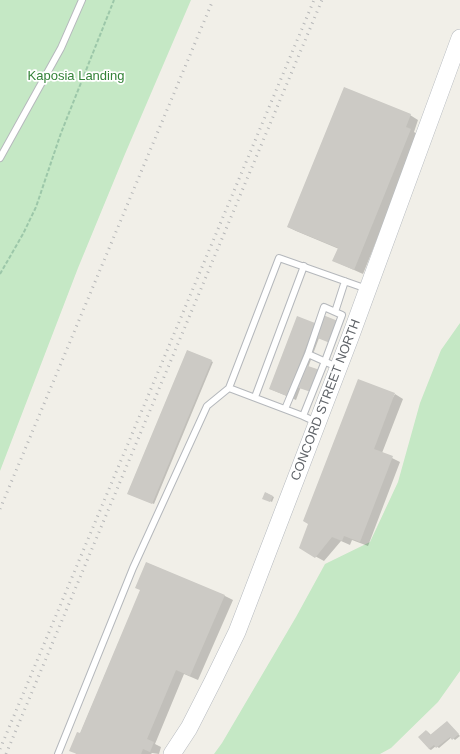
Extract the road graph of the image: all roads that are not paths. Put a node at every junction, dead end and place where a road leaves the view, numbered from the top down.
1 (82, 0) edge
2 (460, 38) edge
3 (0, 158) edge
4 (304, 266) junction
5 (345, 281) junction
6 (368, 289) junction
7 (334, 312) junction
8 (308, 354) junction
9 (332, 364) junction
10 (229, 388) junction
11 (255, 397) junction
12 (285, 409) junction
13 (310, 419) junction
14 (58, 754) edge
15 (172, 754) edge

1 - 3 lane
2 - 6 main road, CONCORD STREET NORTH
4 - 5 lane
4 - 10 lane
4 - 11 lane
5 - 6 lane
5 - 7 lane
6 - 9 main road, CONCORD STREET NORTH
7 - 8 lane
7 - 9 lane
8 - 9 lane
8 - 12 lane
9 - 13 main road, CONCORD STREET NORTH
10 - 11 lane
10 - 14 lane
11 - 12 lane
12 - 13 lane
13 - 15 main road, CONCORD STREET NORTH

